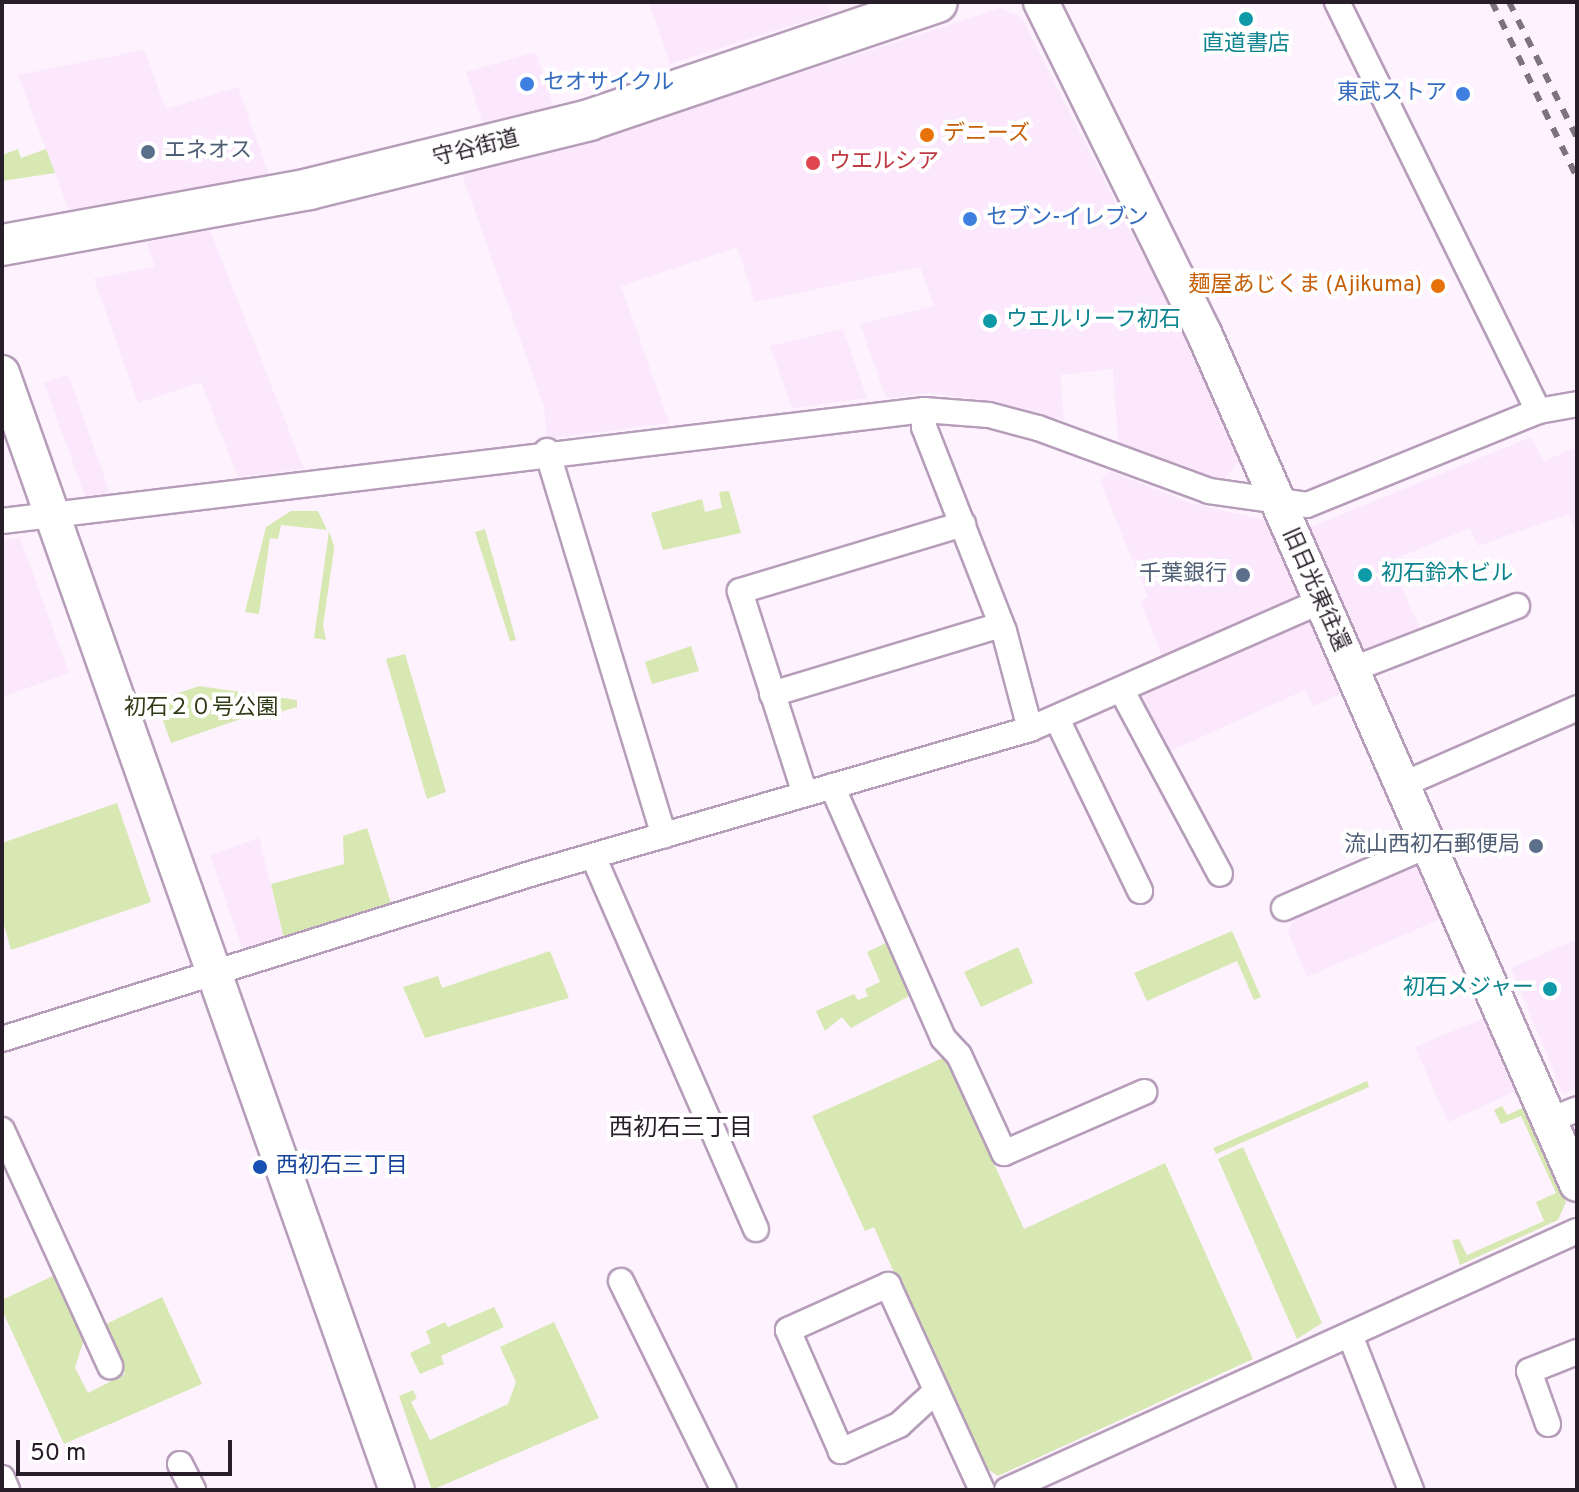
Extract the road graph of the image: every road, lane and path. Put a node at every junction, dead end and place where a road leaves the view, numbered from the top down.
1 (937, 2) edge
2 (1041, 2) edge
3 (1337, 2) edge
4 (2, 245) edge
5 (2, 373) edge
6 (1577, 404) edge
7 (924, 410) junction
8 (1538, 411) junction
9 (547, 451) junction
10 (1276, 502) junction
11 (52, 516) junction
12 (2, 521) edge
13 (963, 524) junction
14 (1321, 601) junction
15 (1517, 606) dead end
16 (1001, 625) junction
17 (1351, 670) junction
18 (1123, 693) junction
19 (772, 694) junction
20 (1577, 708) edge
21 (1057, 719) junction
22 (1030, 729) junction
23 (1402, 785) junction
24 (832, 786) junction
25 (805, 794) junction
26 (664, 836) junction
27 (1429, 845) junction
28 (593, 856) junction
29 (1220, 874) dead end
30 (1140, 891) dead end
31 (1284, 908) dead end
32 (214, 975) junction
33 (2, 1039) edge
34 (1144, 1092) dead end
35 (1563, 1115) edge
36 (2, 1130) edge
37 (1577, 1184) edge
38 (756, 1229) dead end
39 (1577, 1231) edge
40 (621, 1281) dead end
41 (1350, 1335) junction
42 (1577, 1352) edge
43 (110, 1366) dead end
44 (935, 1392) junction
45 (1548, 1424) dead end
46 (180, 1464) dead end
47 (2, 1478) edge
48 (7, 1490) edge
49 (193, 1490) edge
50 (397, 1490) edge
51 (724, 1490) edge
52 (982, 1490) edge
53 (1007, 1490) edge
54 (1411, 1490) edge

1 - 4 main road, 守谷街道
2 - 10 street, 旧日光東往還
3 - 8 street
5 - 11 street
6 - 8 street
7 - 9 street
7 - 10 street
7 - 13 street
8 - 10 street
9 - 11 street
9 - 26 street
10 - 14 street, 旧日光東往還
11 - 12 street
11 - 32 street
13 - 16 street
13 - 19 street
14 - 17 street, 旧日光東往還
14 - 18 street
15 - 17 street
16 - 19 street
16 - 22 street
17 - 23 street, 旧日光東往還
18 - 21 street
18 - 29 street
19 - 25 street
20 - 23 street
21 - 22 street
21 - 30 street
22 - 24 street
23 - 27 street, 旧日光東往還
24 - 25 street
24 - 34 street
25 - 26 street
26 - 28 street
27 - 31 street
27 - 35 street, 旧日光東往還
28 - 32 street
28 - 38 street
32 - 33 street
32 - 50 street
35 - 37 street, 旧日光東往還
36 - 43 street
39 - 41 street
40 - 51 street
41 - 53 street
41 - 54 street
42 - 45 street
44 - 44 street
44 - 52 street
46 - 49 street
47 - 48 street

